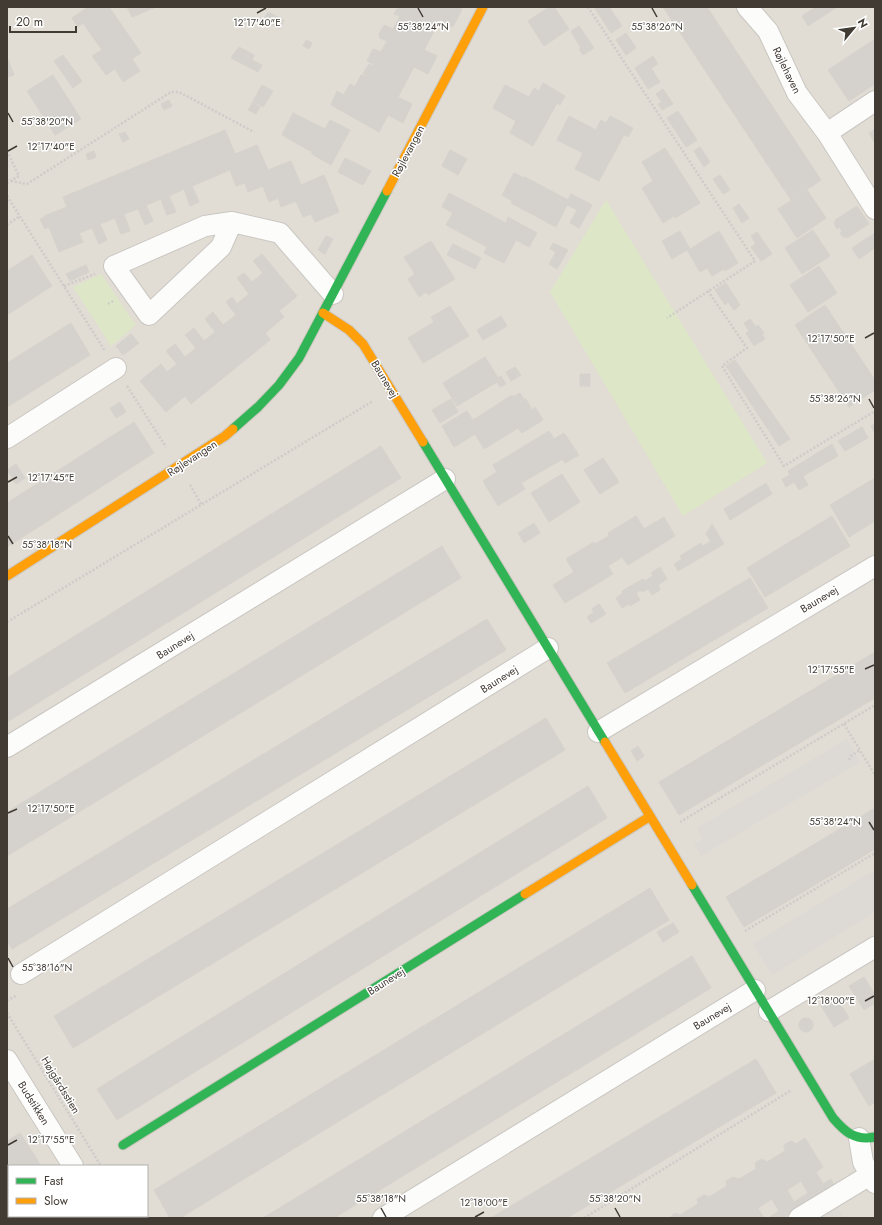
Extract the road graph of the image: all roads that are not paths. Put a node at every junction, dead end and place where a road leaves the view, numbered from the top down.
1 (483, 7) edge
2 (747, 7) edge
3 (875, 101) edge
4 (827, 133) junction
5 (875, 209) edge
6 (232, 222) junction
7 (333, 294) junction
8 (323, 313) junction
9 (116, 368) dead end
10 (7, 438) edge
11 (445, 479) junction
12 (875, 566) edge
13 (7, 576) edge
14 (548, 648) junction
15 (598, 732) junction
16 (7, 747) edge
17 (649, 817) junction
18 (875, 946) edge
19 (21, 974) dead end
20 (755, 990) junction
21 (769, 1011) junction
22 (7, 1060) edge
23 (867, 1137) edge
24 (123, 1145) dead end
25 (72, 1165) edge
26 (872, 1179) edge
27 (383, 1218) edge
28 (799, 1218) edge

1 - 7 street, Røjlevangen
2 - 4 street, Røjlehaven
3 - 4 street
4 - 5 street, Røjlehaven
6 - 6 street
6 - 7 street
7 - 8 street, Røjlevangen
8 - 11 street, Baunevej
8 - 13 street, Røjlevangen
9 - 10 street
11 - 14 street, Baunevej
11 - 16 street, Baunevej
12 - 15 street, Baunevej
14 - 15 street, Baunevej
14 - 19 street, Baunevej
15 - 17 street, Baunevej
17 - 20 street, Baunevej
17 - 24 street, Baunevej
18 - 21 street
20 - 21 street, Baunevej
20 - 27 street, Baunevej
21 - 23 street, Baunevej
22 - 25 street, Budstikken
23 - 26 street, Baunevej
26 - 28 street, Baunevej

